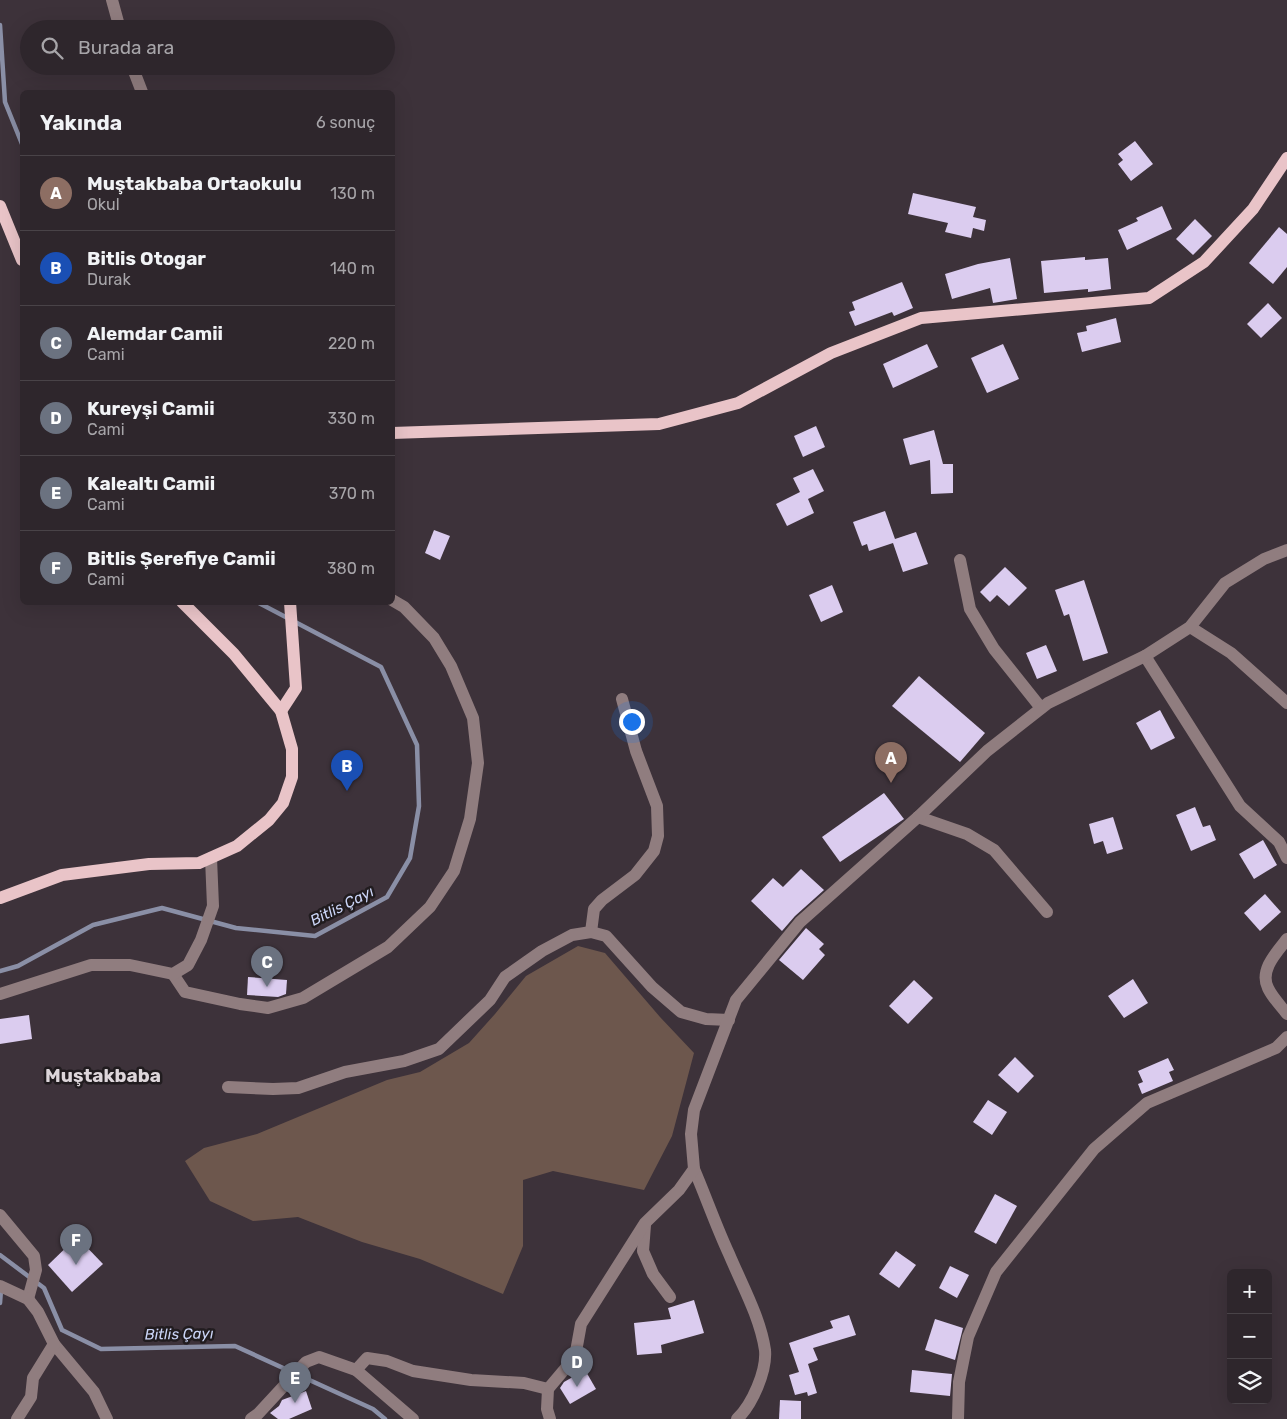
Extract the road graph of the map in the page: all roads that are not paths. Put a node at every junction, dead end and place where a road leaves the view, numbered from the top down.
1 (112, 0) edge
2 (118, 20) edge
3 (135, 75) edge
4 (141, 90) edge
5 (1287, 158) edge
6 (0, 206) edge
7 (20, 255) edge
8 (395, 433) edge
9 (1287, 550) edge
10 (960, 560) dead end
11 (395, 602) edge
12 (185, 605) edge
13 (290, 605) edge
14 (1190, 627) junction
15 (1145, 656) junction
16 (622, 698) dead end
17 (1287, 703) edge
18 (1042, 708) junction
19 (281, 711) junction
20 (918, 817) junction
21 (211, 858) junction
22 (1287, 858) edge
23 (0, 898) edge
24 (1047, 912) dead end
25 (591, 932) junction
26 (1287, 939) edge
27 (173, 974) junction
28 (0, 994) edge
29 (1287, 1014) edge
30 (729, 1020) junction
31 (1287, 1036) edge
32 (228, 1087) dead end
33 (694, 1169) junction
34 (0, 1214) edge
35 (645, 1223) junction
36 (5, 1289) edge
37 (28, 1295) junction
38 (670, 1297) dead end
39 (54, 1344) junction
40 (356, 1370) junction
41 (548, 1389) junction
42 (17, 1419) edge
43 (107, 1419) edge
44 (251, 1419) edge
45 (413, 1419) edge
46 (550, 1419) edge
47 (737, 1419) edge
48 (958, 1419) edge

1 - 2 street
3 - 4 street
5 - 8 main road
6 - 7 main road
9 - 14 street
10 - 18 street
11 - 27 street
12 - 19 main road
13 - 19 main road
14 - 15 street
14 - 17 street
15 - 18 street
15 - 22 street
16 - 25 street
18 - 20 street
19 - 21 main road
20 - 24 street
20 - 30 street
21 - 23 main road
21 - 27 street
25 - 30 street
25 - 32 street
26 - 29 street
27 - 28 street
30 - 33 street
31 - 48 street
33 - 35 street
33 - 47 street
34 - 37 street
35 - 38 street
35 - 41 street
36 - 37 street
37 - 39 street
39 - 42 street
39 - 43 street
40 - 41 street
40 - 44 street
40 - 45 street
41 - 46 street

